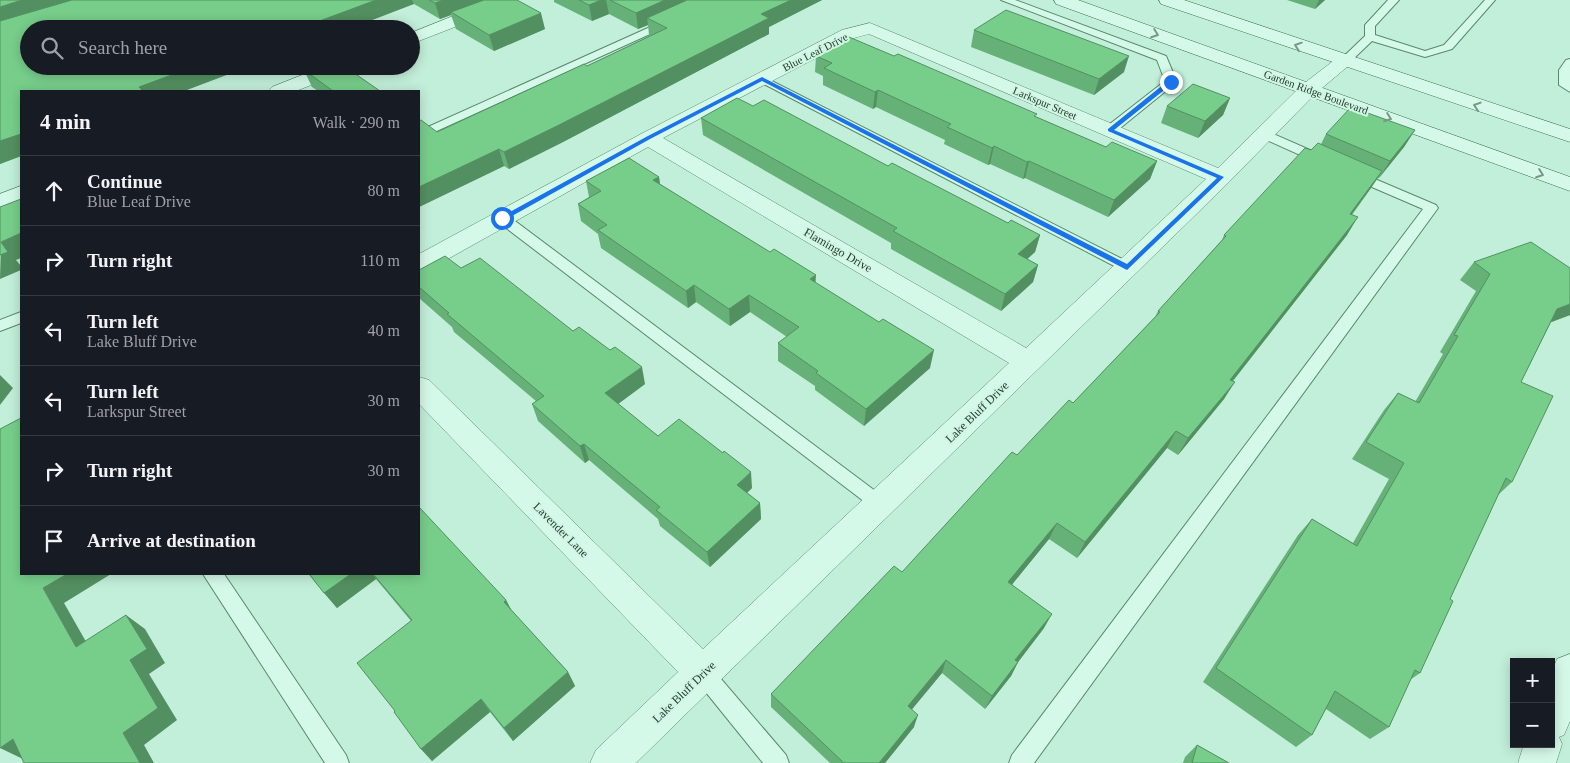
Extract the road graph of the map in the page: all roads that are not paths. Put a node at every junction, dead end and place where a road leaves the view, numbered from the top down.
1 (508, 0) edge
2 (1006, 0) edge
3 (1062, 0) edge
4 (1167, 0) edge
5 (1394, 0) edge
6 (1490, 0) edge
7 (679, 16) edge
8 (870, 28) joint
9 (420, 34) edge
10 (1370, 37) junction
11 (1344, 62) junction
12 (1570, 62) edge
13 (319, 75) edge
14 (762, 79) junction
15 (1309, 89) junction
16 (1570, 89) edge
17 (282, 90) edge
18 (1110, 130) junction
19 (1264, 134) junction
20 (420, 135) edge
21 (1570, 136) edge
22 (648, 138) junction
23 (1221, 177) junction
24 (1570, 184) edge
25 (20, 194) edge
26 (0, 202) edge
27 (502, 218) junction
28 (420, 263) edge
29 (1127, 267) junction
30 (20, 317) edge
31 (0, 326) edge
32 (1029, 362) junction
33 (420, 388) edge
34 (880, 504) junction
35 (214, 575) edge
36 (1570, 671) edge
37 (703, 673) junction
38 (1555, 711) edge
39 (1542, 748) edge
40 (338, 763) edge
41 (610, 763) edge
42 (778, 763) edge
43 (1020, 763) edge
44 (1537, 763) edge

1 - 9 street
2 - 18 lane
3 -> 15 street, Garden Ridge Boulevard
11 -> 4 street
5 - 10 lane
6 - 10 lane
7 - 20 lane
8 - 14 street, Blue Leaf Drive
8 - 18 street, Larkspur Street
10 - 11 lane
11 - 15 street, Lake Bluff Drive
21 -> 11 street
12 - 16 lane
13 - 17 street
14 - 22 street, Blue Leaf Drive
14 - 29 lane
15 - 19 street, Lake Bluff Drive
15 -> 24 street, Garden Ridge Boulevard
18 - 23 street, Larkspur Street
19 - 23 street, Lake Bluff Drive
19 - 43 lane
22 - 27 street, Blue Leaf Drive
22 - 32 street, Flamingo Drive
23 - 29 street, Lake Bluff Drive
25 - 26 street
27 - 28 street, Blue Leaf Drive
27 - 34 lane
29 - 32 street, Lake Bluff Drive
30 - 31 lane
32 - 34 street, Lake Bluff Drive
33 - 37 street, Lavender Lane
34 - 37 street, Lake Bluff Drive
35 - 40 lane
36 - 38 street
37 - 41 street, Lake Bluff Drive
37 - 42 lane
39 - 44 street

